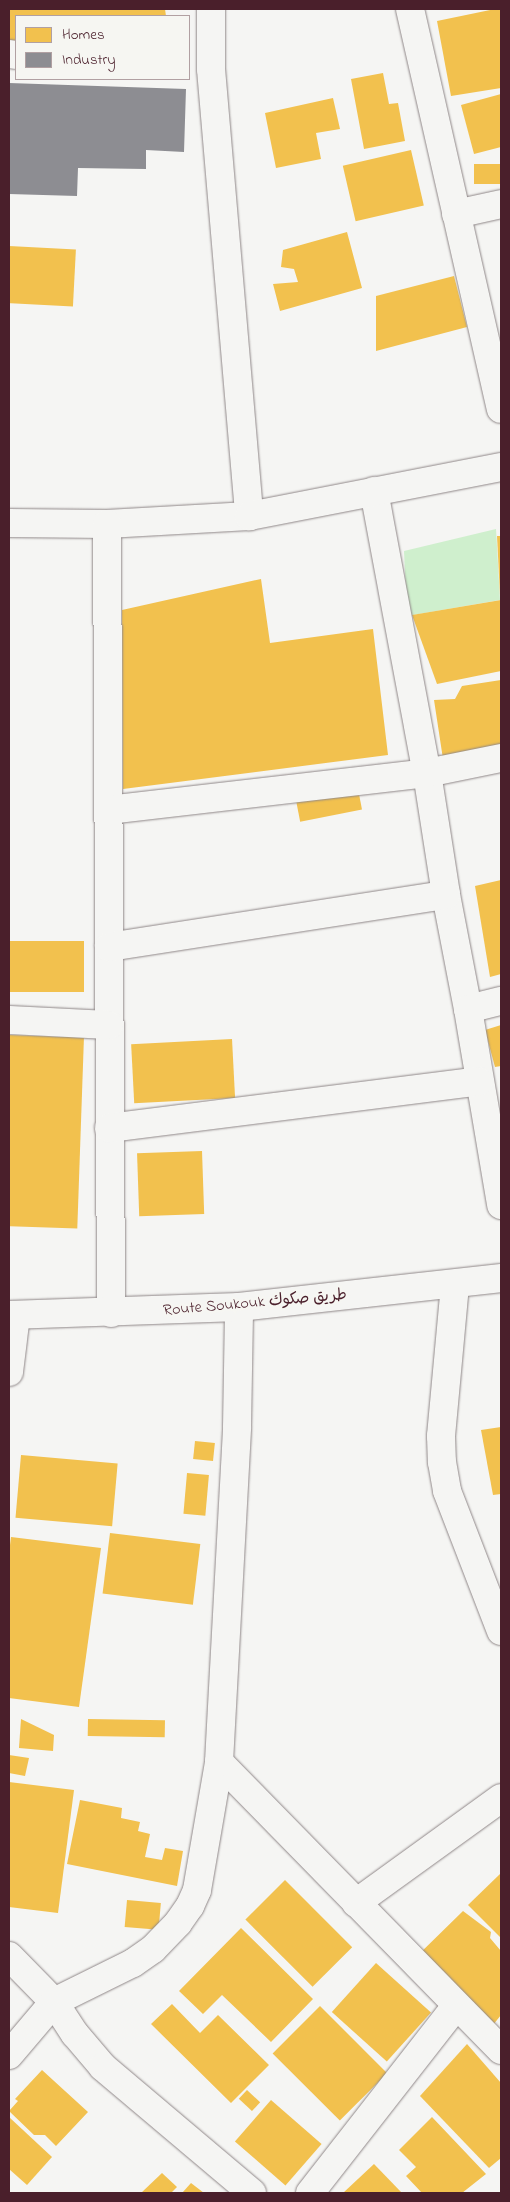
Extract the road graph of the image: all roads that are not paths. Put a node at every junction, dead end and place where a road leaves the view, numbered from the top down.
1 (211, 9) edge
2 (410, 9) edge
3 (200, 68) edge
4 (501, 204) edge
5 (456, 214) junction
6 (501, 409) edge
7 (501, 467) edge
8 (374, 491) junction
9 (249, 516) junction
10 (9, 523) edge
11 (107, 524) junction
12 (501, 758) edge
13 (427, 773) junction
14 (108, 810) junction
15 (446, 896) junction
16 (109, 947) junction
17 (501, 1000) edge
18 (468, 1009) junction
19 (9, 1020) edge
20 (109, 1025) junction
21 (479, 1081) junction
22 (109, 1128) junction
23 (501, 1205) edge
24 (501, 1278) edge
25 (455, 1284) junction
26 (239, 1307) junction
27 (111, 1313) junction
28 (12, 1315) edge
29 (9, 1372) edge
30 (501, 1631) edge
31 (219, 1762) junction
32 (501, 1798) edge
33 (356, 1903) junction
34 (9, 1956) edge
35 (54, 2002) junction
36 (456, 2006) junction
37 (501, 2050) edge
38 (9, 2055) edge
39 (252, 2193) edge
40 (310, 2193) edge

1 - 3 street
2 - 5 street
3 - 9 street
4 - 5 street
5 - 6 street
7 - 8 street
8 - 9 street
8 - 13 street
9 - 11 street
10 - 11 street
11 - 14 street
12 - 13 street
13 - 14 street
13 - 15 street
14 - 16 street
15 - 16 street
15 - 18 street
16 - 20 street
17 - 18 street
18 - 21 street
19 - 20 street
20 - 22 street
21 - 22 street
21 - 23 street
22 - 27 street
24 - 25 street, Route Soukouk طريق صكوك
25 - 26 street, Route Soukouk طريق صكوك
25 - 30 street
26 - 27 street, Route Soukouk طريق صكوك
26 - 31 street
27 - 28 street, Route Soukouk طريق صكوك
28 - 29 street
31 - 33 street
31 - 35 street
32 - 33 street
33 - 36 street
34 - 35 street
35 - 38 street
35 - 39 street
36 - 37 street
36 - 40 street

